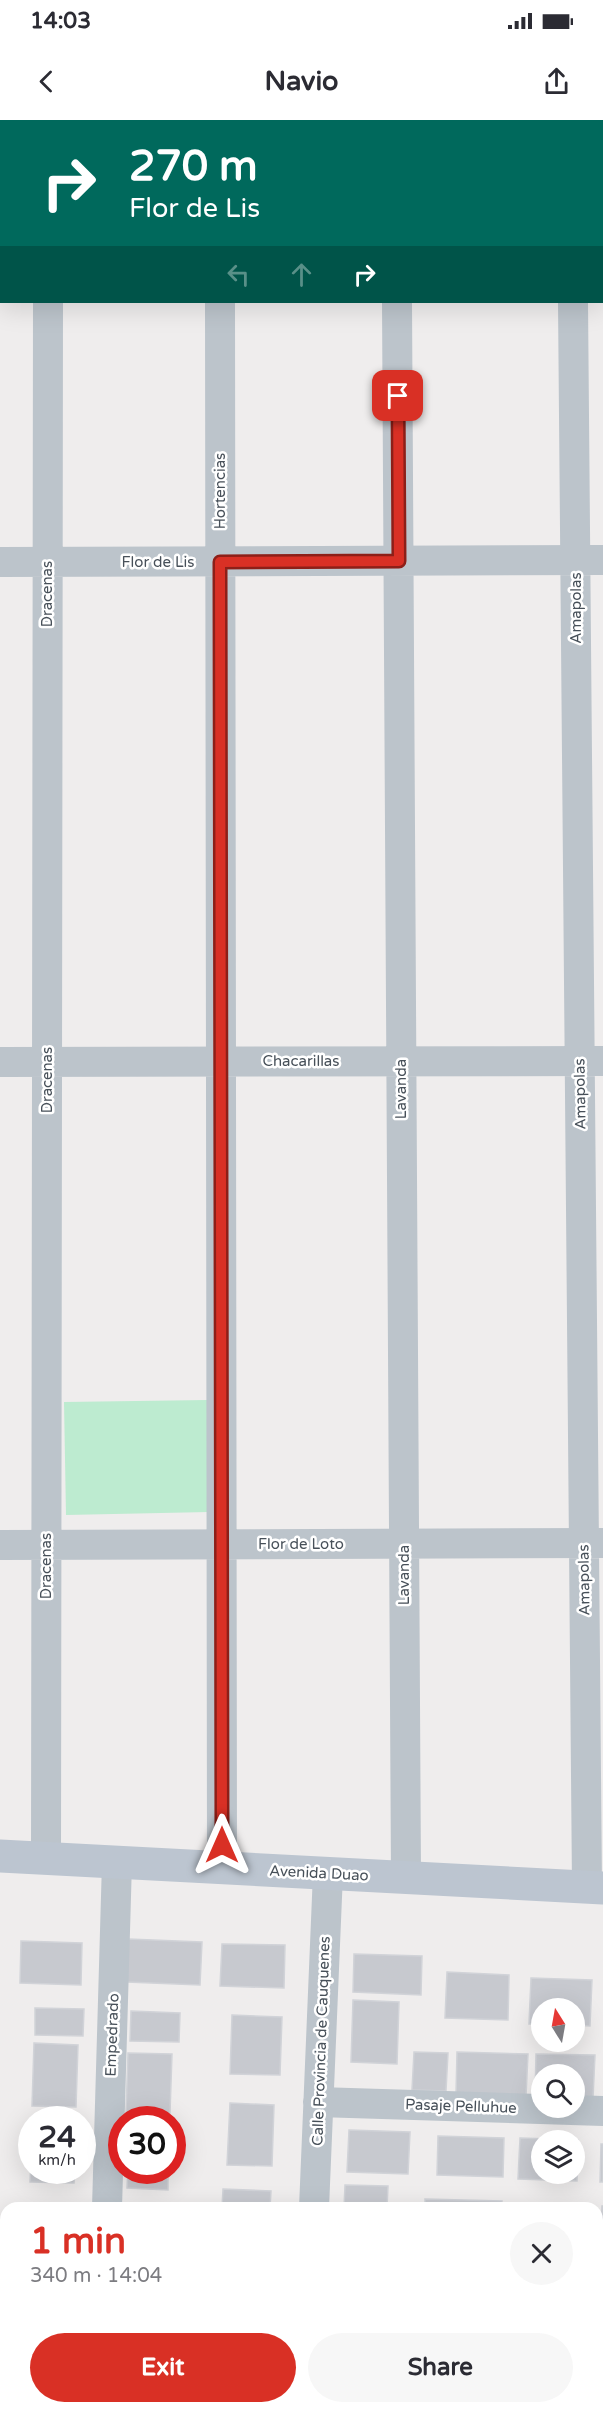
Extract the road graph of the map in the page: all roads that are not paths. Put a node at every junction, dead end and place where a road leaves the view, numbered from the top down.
1 (48, 303) edge
2 (220, 303) edge
3 (397, 303) edge
4 (573, 303) edge
5 (589, 560) edge
6 (399, 561) junction
7 (0, 562) edge
8 (47, 562) junction
9 (220, 562) junction
10 (220, 1061) junction
11 (401, 1061) junction
12 (591, 1061) edge
13 (0, 1062) edge
14 (46, 1062) junction
15 (594, 1543) edge
16 (404, 1544) junction
17 (0, 1545) edge
18 (46, 1545) junction
19 (221, 1545) junction
20 (0, 1856) edge
21 (46, 1858) junction
22 (117, 1862) junction
23 (222, 1868) junction
24 (328, 1873) junction
25 (406, 1877) junction
26 (595, 1887) edge
27 (318, 2102) junction
28 (603, 2111) edge
29 (107, 2202) edge
30 (314, 2202) edge

1 - 8 street, Dracenas
2 - 9 street, Hortencias
3 - 6 street, Lavanda
4 - 5 street, Amapolas
5 - 6 street, Flor de Lis
5 - 12 street, Amapolas
6 - 9 street, Flor de Lis
6 - 11 street, Lavanda
7 - 8 street, Flor de Lis
8 - 9 street, Flor de Lis
8 - 14 street, Dracenas
9 - 10 street, Hortencias
10 - 11 street, Chacarillas
10 - 14 street, Chacarillas
10 - 19 street, Hortencias
11 - 12 street, Chacarillas
11 - 16 street, Lavanda
12 - 15 street, Amapolas
13 - 14 street, Chacarillas
14 - 18 street, Dracenas
15 - 16 street, Flor de Loto
15 - 26 street, Amapolas
16 - 19 street, Flor de Loto
16 - 25 street, Lavanda
17 - 18 street, Flor de Loto
18 - 19 street, Flor de Loto
18 - 21 street, Dracenas
19 - 23 street, Hortencias
20 - 21 street, Avenida Duao
21 - 22 street, Avenida Duao
22 - 23 street, Avenida Duao
22 - 29 street, Empedrado
23 - 24 street, Avenida Duao
24 - 25 street, Avenida Duao
24 - 27 street, Calle Provincia de Cauquenes
25 - 26 street, Avenida Duao
27 - 28 street, Pasaje Pelluhue
27 - 30 street, Calle Provincia de Cauquenes

